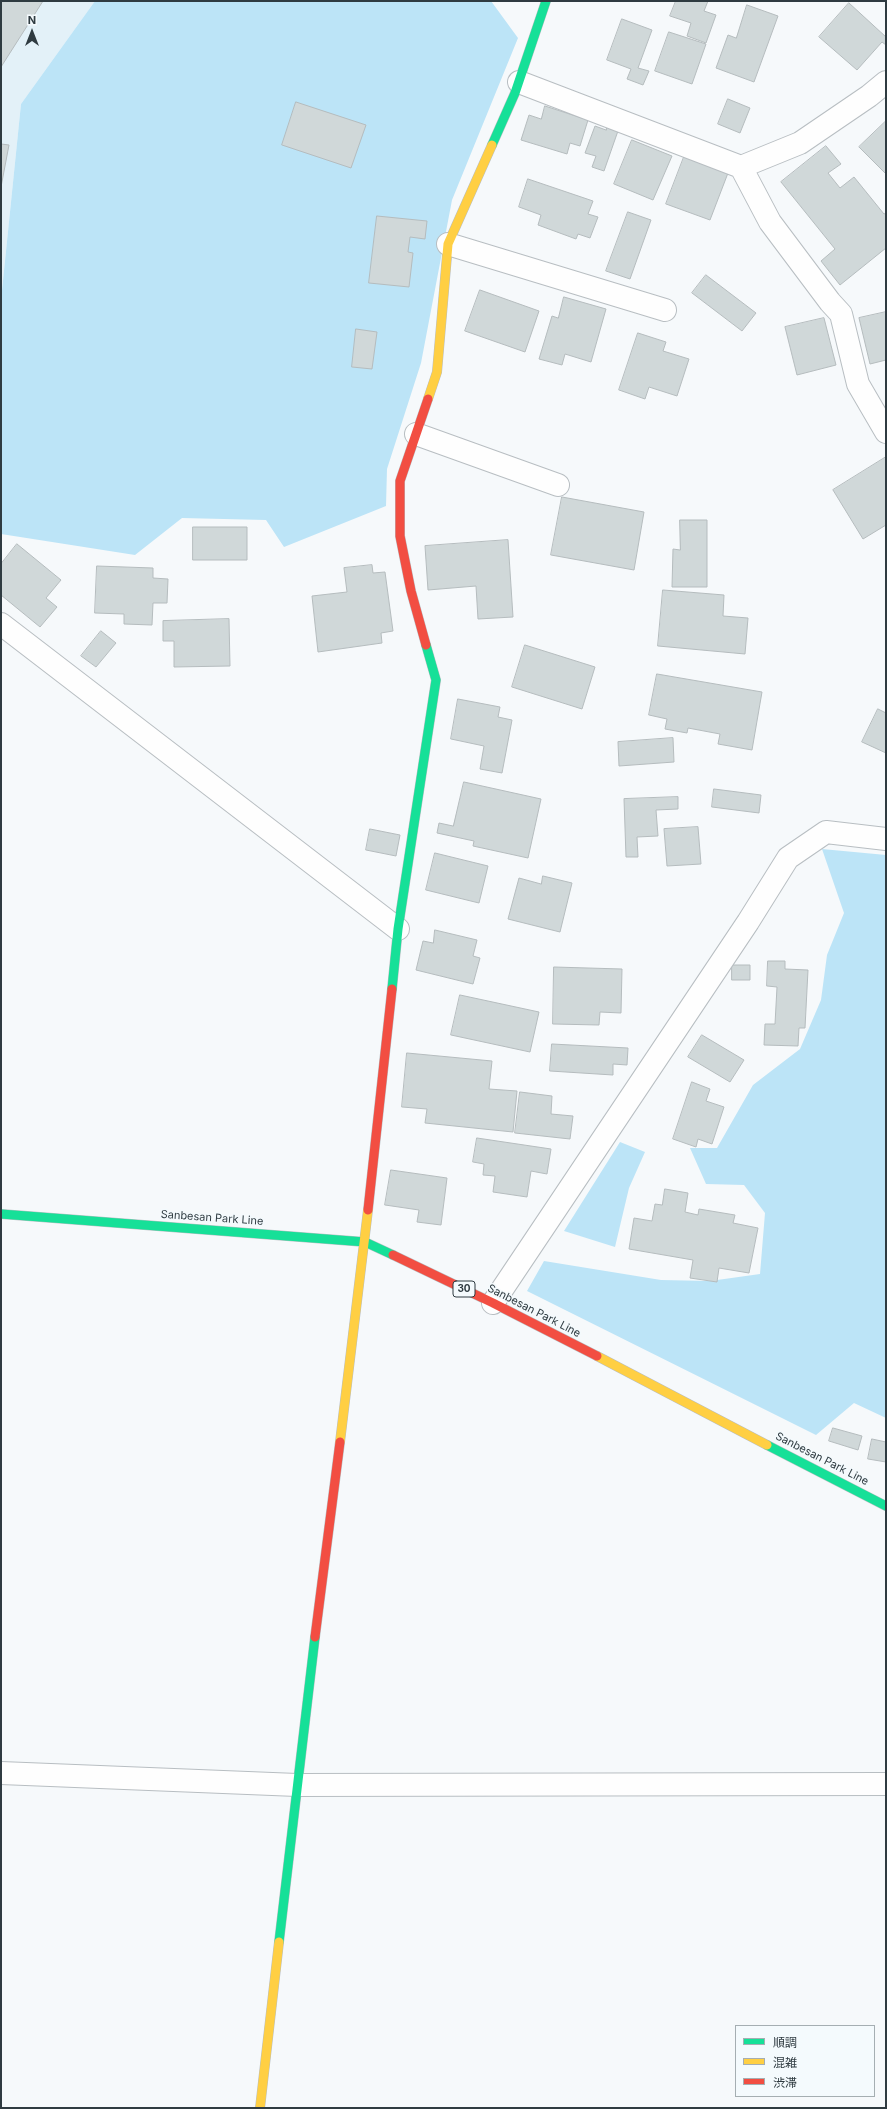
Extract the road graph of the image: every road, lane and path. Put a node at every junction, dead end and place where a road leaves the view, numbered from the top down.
1 (546, 1) edge
2 (519, 82) junction
3 (886, 82) edge
4 (740, 167) junction
5 (448, 244) junction
6 (665, 310) dead end
7 (886, 432) edge
8 (416, 434) junction
9 (558, 485) dead end
10 (1, 624) edge
11 (886, 839) edge
12 (398, 929) junction
13 (1, 1214) edge
14 (365, 1242) junction
15 (493, 1303) junction
16 (886, 1506) edge
17 (1, 1773) edge
18 (886, 1784) edge
19 (297, 1785) junction
20 (260, 2108) edge

1 - 2 street
2 - 4 street
2 - 5 street
3 - 4 street
4 - 7 street
5 - 6 street
5 - 8 street
8 - 9 street
8 - 12 street
10 - 12 street
11 - 15 street
12 - 14 street
13 - 14 street, Sanbesan Park Line / 30
14 - 15 street, Sanbesan Park Line / 30
14 - 19 street
15 - 16 street, Sanbesan Park Line / 30
17 - 19 street
18 - 19 street
19 - 20 street

